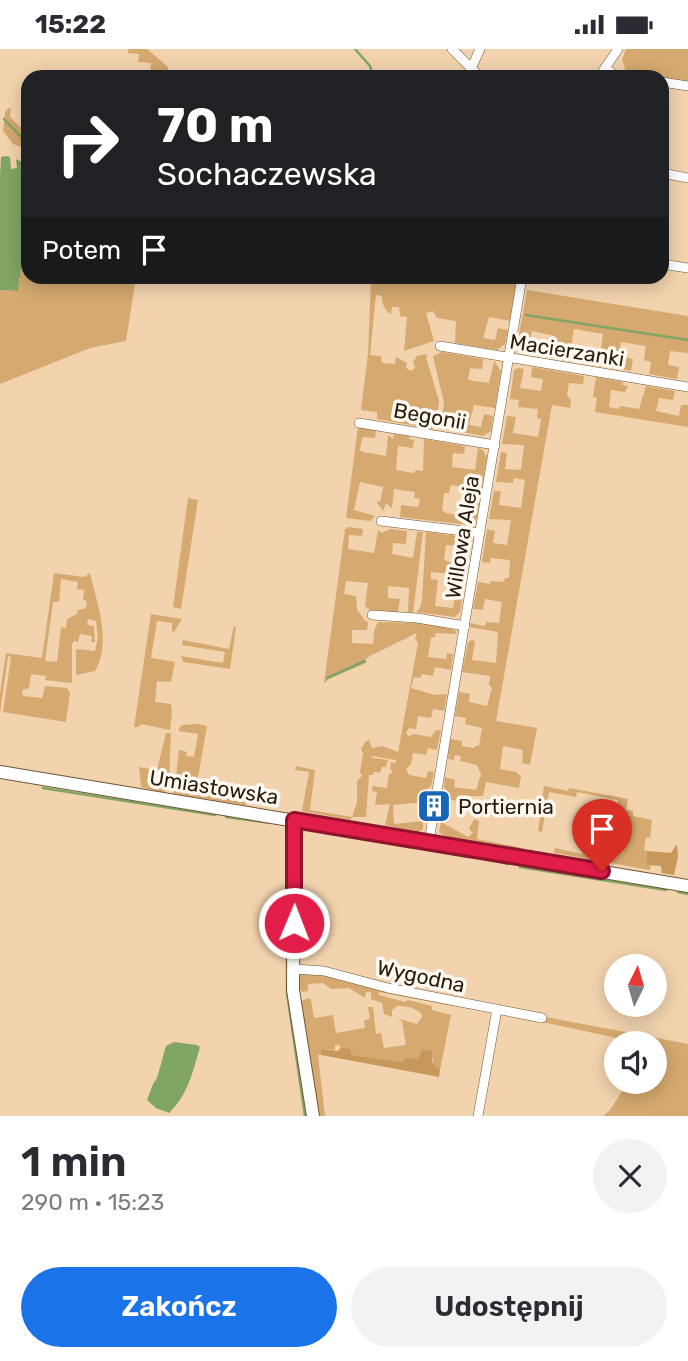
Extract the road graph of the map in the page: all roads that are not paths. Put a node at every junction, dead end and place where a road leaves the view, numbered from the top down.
1 (452, 49) edge
2 (480, 49) edge
3 (618, 49) edge
4 (471, 69) joint
5 (604, 70) edge
6 (669, 83) edge
7 (688, 86) edge
8 (669, 174) edge
9 (688, 178) edge
10 (669, 265) edge
11 (688, 268) edge
12 (521, 284) edge
13 (440, 347) dead end
14 (509, 359) junction
15 (688, 387) edge
16 (359, 423) dead end
17 (495, 445) junction
18 (381, 521) dead end
19 (480, 533) junction
20 (372, 615) dead end
21 (465, 626) junction
22 (0, 772) edge
23 (294, 820) junction
24 (429, 843) junction
25 (688, 885) edge
26 (293, 969) junction
27 (497, 1009) junction
28 (542, 1018) dead end
29 (313, 1116) edge
30 (478, 1116) edge

1 - 4 street
2 - 4 street
3 - 5 street
6 - 7 street
8 - 9 street
10 - 11 street
12 - 14 street, Willowa Aleja
13 - 14 street, Macierzanki
14 - 15 street, Macierzanki
14 - 17 street, Willowa Aleja
16 - 17 street, Begonii
17 - 19 street, Willowa Aleja
18 - 19 street
19 - 21 street, Willowa Aleja
20 - 21 street
21 - 24 street, Willowa Aleja
22 - 23 main road, Umiastowska
23 - 24 main road
23 - 26 main road, Umiastowska
24 - 25 main road
26 - 27 street, Wygodna
26 - 29 main road, Umiastowska
27 - 28 street, Wygodna
27 - 30 street

